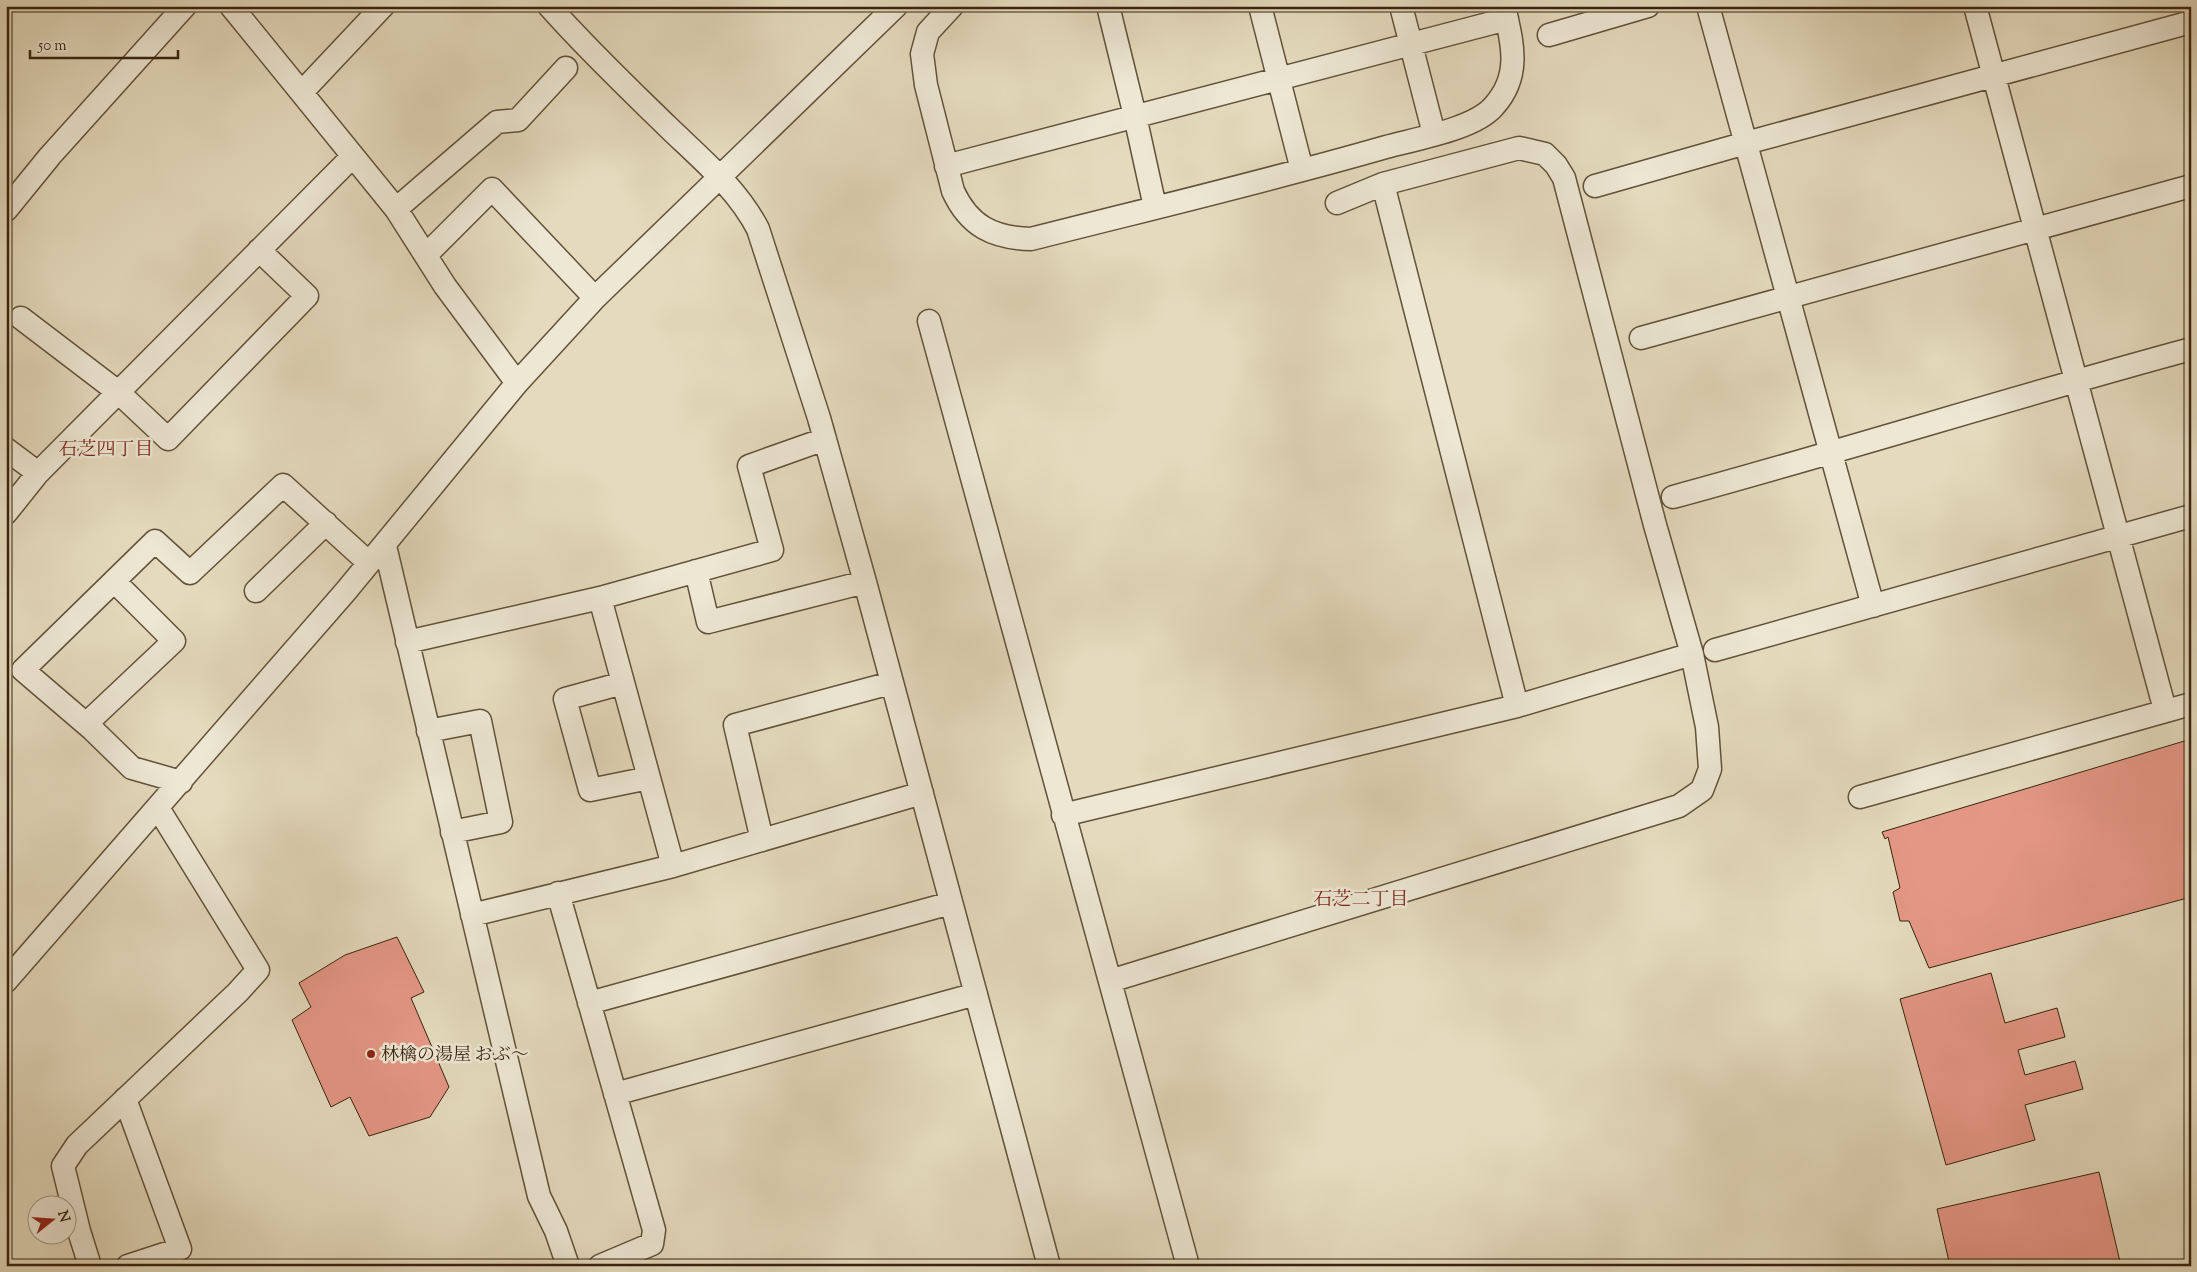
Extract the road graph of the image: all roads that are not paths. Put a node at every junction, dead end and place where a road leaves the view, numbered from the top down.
1 (185, 6) edge
2 (231, 6) edge
3 (383, 6) edge
4 (550, 6) edge
5 (896, 6) edge
6 (952, 6) edge
7 (1108, 6) edge
8 (1260, 6) edge
9 (1401, 6) edge
10 (1648, 6) edge
11 (1708, 6) edge
12 (1975, 6) edge
13 (1505, 12) edge
14 (2191, 22) edge
15 (1549, 35) dead end
16 (1411, 44) junction
17 (566, 68) dead end
18 (1994, 77) junction
19 (1280, 78) junction
20 (302, 92) junction
21 (1136, 116) junction
22 (1434, 134) junction
23 (1746, 143) junction
24 (353, 156) junction
25 (946, 166) junction
26 (1302, 170) junction
27 (719, 176) junction
28 (1383, 184) junction
29 (1595, 186) dead end
30 (2191, 186) edge
31 (1337, 203) dead end
32 (1155, 207) junction
33 (396, 209) junction
34 (6, 210) edge
35 (2035, 228) junction
36 (259, 250) junction
37 (426, 255) junction
38 (1788, 297) junction
39 (595, 298) junction
40 (21, 318) dead end
41 (929, 320) dead end
42 (1641, 338) dead end
43 (2191, 349) edge
44 (2076, 380) junction
45 (517, 384) junction
46 (118, 392) junction
47 (825, 439) junction
48 (6, 449) edge
49 (1831, 454) junction
50 (38, 474) junction
51 (1673, 497) dead end
52 (6, 513) edge
53 (2191, 516) edge
54 (326, 523) junction
55 (2118, 537) junction
56 (384, 546) junction
57 (369, 563) junction
58 (696, 571) junction
59 (114, 581) junction
60 (865, 582) junction
61 (256, 590) dead end
62 (600, 598) junction
63 (1873, 606) junction
64 (407, 642) junction
65 (1716, 650) dead end
66 (1692, 654) junction
67 (623, 683) junction
68 (891, 683) junction
69 (2191, 704) edge
70 (1517, 706) junction
71 (2165, 710) junction
72 (86, 724) junction
73 (428, 732) junction
74 (649, 778) junction
75 (181, 782) junction
76 (922, 793) junction
77 (1860, 797) dead end
78 (158, 808) junction
79 (1063, 814) junction
80 (452, 832) junction
81 (762, 840) junction
82 (673, 866) junction
83 (558, 892) junction
84 (951, 903) junction
85 (472, 915) junction
86 (7, 979) edge
87 (1110, 980) junction
88 (976, 994) junction
89 (589, 1003) junction
90 (615, 1094) junction
91 (125, 1099) junction
92 (90, 1266) edge
93 (128, 1266) edge
94 (568, 1266) edge
95 (600, 1266) edge
96 (1049, 1266) edge
97 (1188, 1266) edge

1 - 34 street
2 - 20 street
3 - 20 street
4 - 27 street
5 - 27 street
6 - 25 street
7 - 21 street
8 - 19 street
9 - 16 street
10 - 15 street
11 - 23 street
12 - 18 street
13 - 16 street
13 - 22 street
14 - 18 street
16 - 19 street
16 - 22 street
17 - 33 street
18 - 23 street
18 - 35 street
19 - 21 street
19 - 26 street
20 - 24 street
21 - 25 street
21 - 32 street
22 - 26 street
23 - 29 street
23 - 38 street
24 - 33 street
24 - 36 street
25 - 32 street
26 - 32 street
27 - 39 street
27 - 47 street
28 - 31 street
28 - 66 street
28 - 70 street
30 - 35 street
33 - 37 street
35 - 38 street
35 - 44 street
36 - 46 street
36 - 46 street
37 - 39 street
37 - 45 street
38 - 42 street
38 - 49 street
39 - 45 street
40 - 46 street
41 - 79 street
43 - 44 street
44 - 49 street
44 - 55 street
45 - 56 street
46 - 50 street
47 - 58 street
47 - 60 street
48 - 50 street
49 - 51 street
49 - 63 street
50 - 52 street
53 - 55 street
54 - 57 street
54 - 59 street
54 - 61 street
55 - 63 street
55 - 71 street
56 - 57 street
56 - 64 street
57 - 75 street
58 - 60 street
58 - 62 street
59 - 72 street
59 - 72 street
60 - 68 street
62 - 64 street
62 - 67 street
63 - 65 street
64 - 73 street
66 - 70 street
66 - 87 street
67 - 74 street
67 - 74 street
68 - 76 street
68 - 81 street
69 - 71 street
70 - 79 street
71 - 77 street
72 - 75 street
73 - 80 street
73 - 80 street
74 - 82 street
75 - 78 street
76 - 81 street
76 - 84 street
78 - 86 street
78 - 91 street
79 - 87 street
80 - 85 street
81 - 82 street
82 - 83 street
83 - 85 street
83 - 89 street
84 - 88 street
84 - 89 street
85 - 94 street
87 - 97 street
88 - 90 street
88 - 96 street
89 - 90 street
90 - 95 street
91 - 92 street
91 - 93 street

